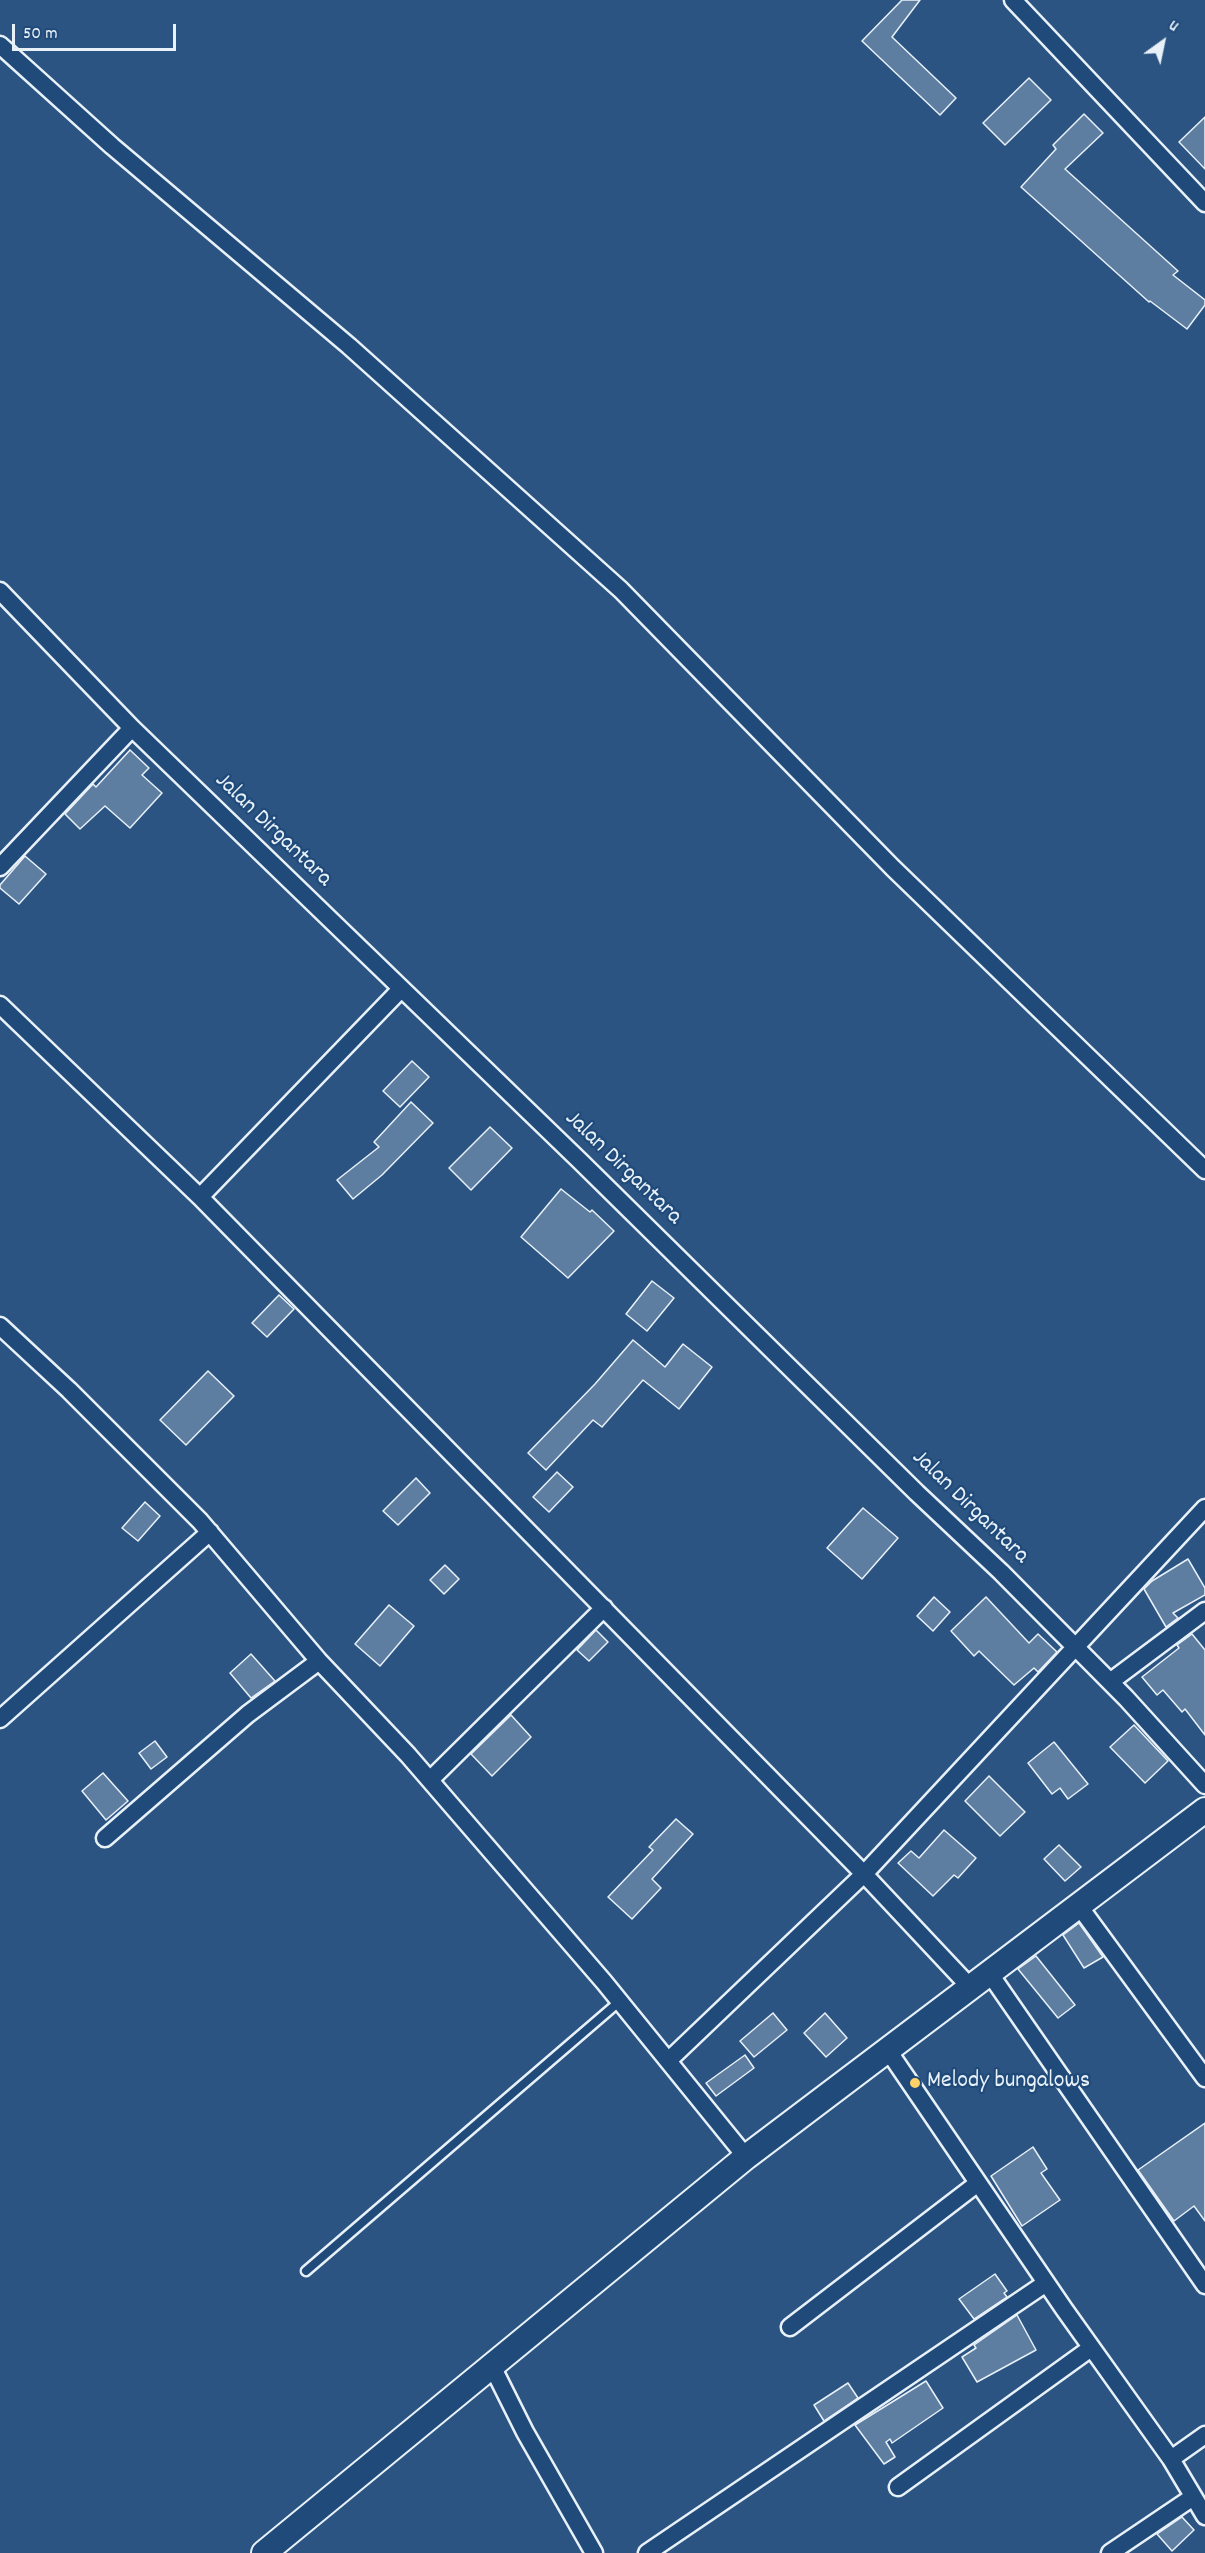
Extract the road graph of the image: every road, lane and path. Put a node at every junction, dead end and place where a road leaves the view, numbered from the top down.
1 (1013, 0) edge
2 (0, 45) edge
3 (1205, 203) edge
4 (0, 591) edge
5 (132, 728) junction
6 (0, 867) edge
7 (401, 989) junction
8 (0, 1005) edge
9 (1205, 1170) edge
10 (200, 1197) junction
11 (0, 1326) edge
12 (1205, 1508) edge
13 (210, 1532) junction
14 (604, 1608) junction
15 (1205, 1611) edge
16 (1076, 1646) junction
17 (319, 1661) junction
18 (1110, 1682) junction
19 (0, 1719) edge
20 (430, 1780) junction
21 (1205, 1785) edge
22 (1205, 1810) edge
23 (105, 1838) dead end
24 (864, 1874) junction
25 (1079, 1906) junction
26 (980, 1981) junction
27 (620, 2001) junction
28 (887, 2049) junction
29 (669, 2060) junction
30 (1205, 2078) edge
31 (746, 2157) junction
32 (978, 2183) junction
33 (306, 2271) dead end
34 (1046, 2283) junction
35 (1205, 2285) edge
36 (790, 2327) dead end
37 (1091, 2348) junction
38 (492, 2366) junction
39 (1205, 2435) edge
40 (1171, 2459) junction
41 (898, 2487) dead end
42 (1193, 2497) junction
43 (1205, 2516) edge
44 (264, 2553) edge
45 (594, 2553) edge
46 (647, 2553) edge
47 (1110, 2553) edge

1 - 3 street
2 - 9 street
4 - 5 street, Jalan Dirgantara
5 - 6 street
5 - 7 street, Jalan Dirgantara
7 - 10 street
7 - 16 street, Jalan Dirgantara
8 - 10 street
10 - 14 street
11 - 13 street
12 - 16 street
13 - 17 street
13 - 19 street
14 - 20 street
14 - 24 street
15 - 18 street
16 - 18 street, Jalan Dirgantara
16 - 24 street
17 - 20 street
17 - 23 street
18 - 21 street, Jalan Dirgantara
20 - 27 street
22 - 25 street
24 - 26 street
24 - 29 street
25 - 26 street
25 - 30 street
26 - 28 street
26 - 35 street
27 - 29 street
27 - 33 lane
28 - 31 street
28 - 32 street
29 - 31 street
31 - 38 street
32 - 34 street
32 - 36 street
34 - 37 street
34 - 46 street
37 - 40 street
37 - 41 street
38 - 44 street
38 - 45 street
39 - 40 street
40 - 42 street
42 - 43 street
42 - 47 street

